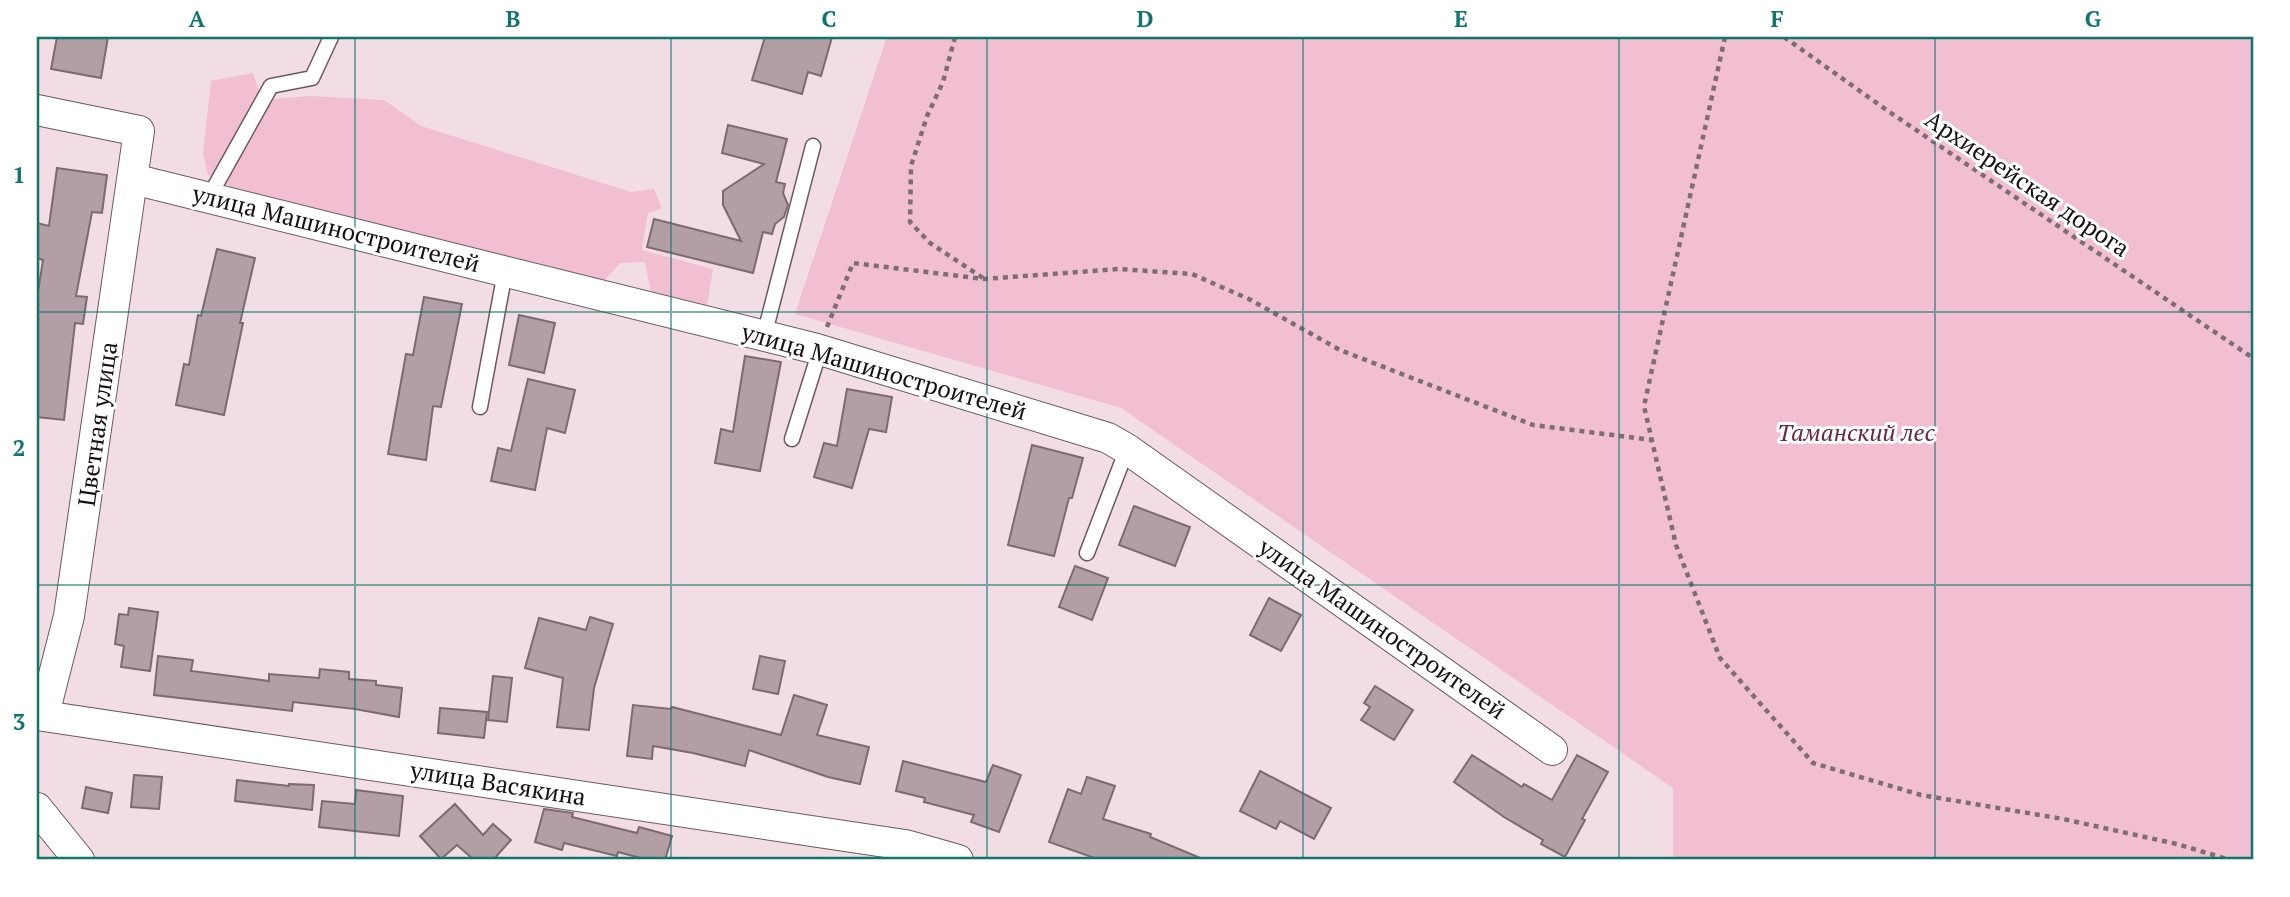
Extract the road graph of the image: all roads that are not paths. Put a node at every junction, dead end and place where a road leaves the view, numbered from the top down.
1 (331, 37) edge
2 (37, 110) edge
3 (813, 146) dead end
4 (133, 179) junction
5 (209, 197) junction
6 (505, 272) junction
7 (764, 336) junction
8 (819, 349) junction
9 (480, 407) dead end
10 (792, 439) dead end
11 (1127, 449) junction
12 (1087, 553) dead end
13 (40, 715) edge
14 (1552, 750) dead end
15 (37, 808) edge
16 (79, 860) edge
17 (958, 860) edge

1 - 5 lane
2 - 4 street, Цветная улица
3 - 7 lane
4 - 5 street, улица Машиностроителей
4 - 13 street, Цветная улица
5 - 6 street, улица Машиностроителей
6 - 7 street, улица Машиностроителей
6 - 9 lane
7 - 8 street, улица Машиностроителей
8 - 10 lane
8 - 11 street, улица Машиностроителей
11 - 12 lane
11 - 14 street, улица Машиностроителей
13 - 17 street, улица Васякина
15 - 16 street

